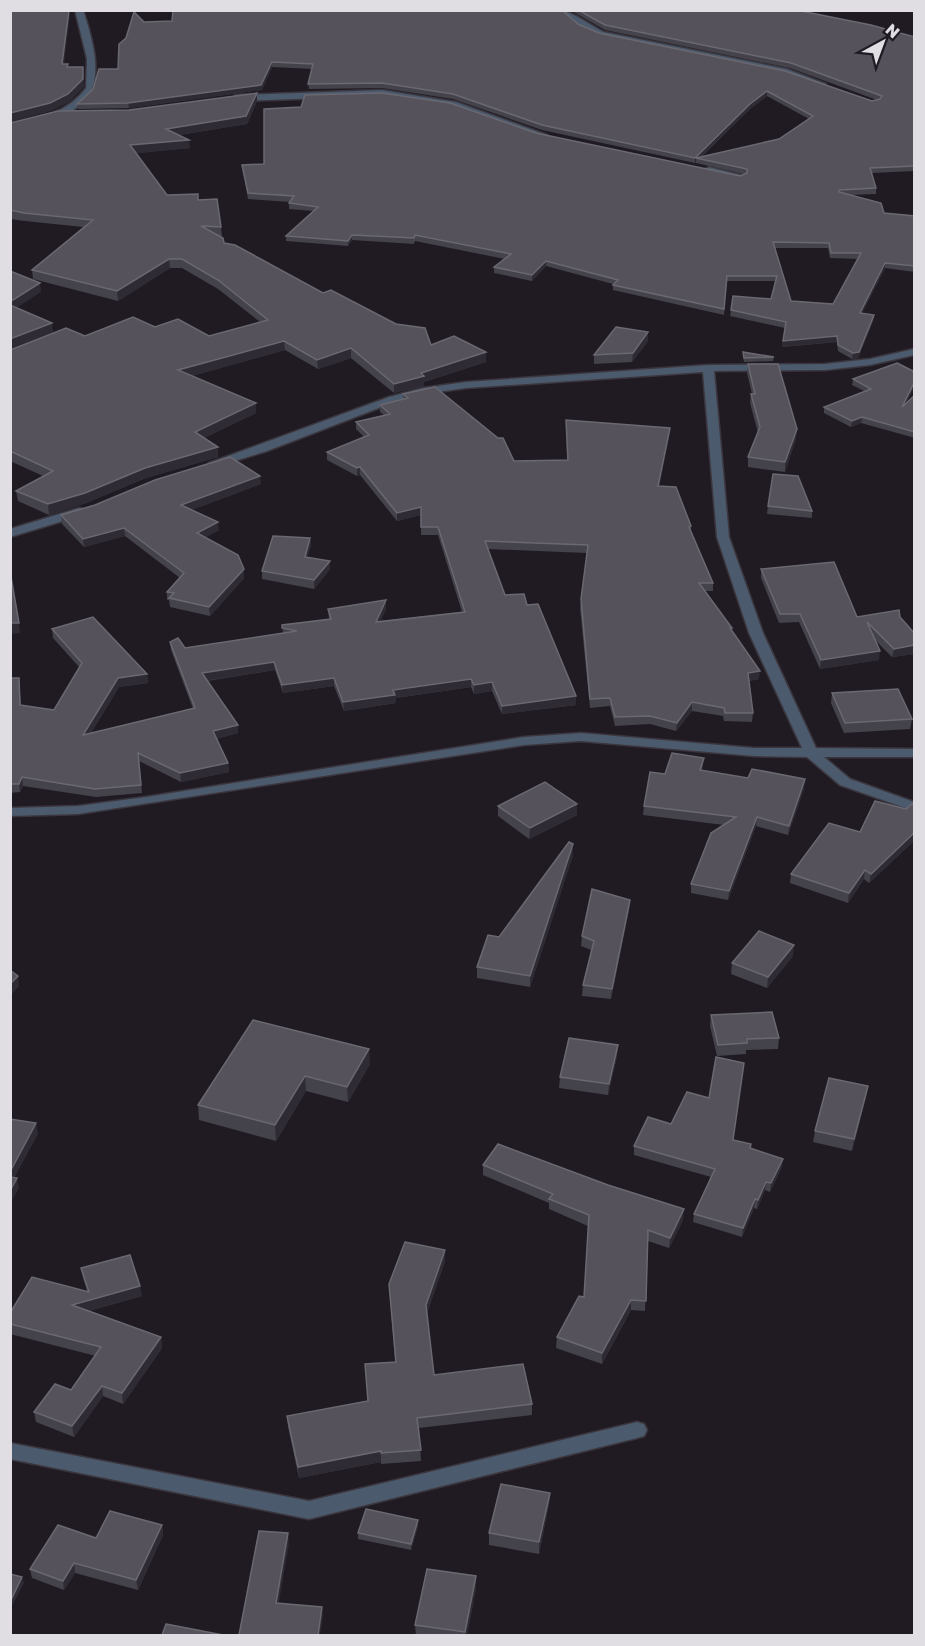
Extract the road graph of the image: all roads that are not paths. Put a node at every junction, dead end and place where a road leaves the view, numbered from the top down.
1 (79, 10) edge
2 (562, 10) edge
3 (828, 87) edge
4 (228, 99) edge
5 (81, 114) edge
6 (60, 115) junction
7 (10, 127) edge
8 (550, 137) edge
9 (696, 167) edge
10 (740, 176) edge
11 (915, 352) edge
12 (708, 368) junction
13 (207, 466) edge
14 (91, 508) edge
15 (10, 533) edge
16 (811, 753) junction
17 (915, 753) edge
18 (915, 807) edge
19 (10, 812) edge
20 (636, 1430) dead end
21 (10, 1451) edge

1 - 6 street
2 - 3 street
4 - 8 street
5 - 6 street
6 - 7 street
9 - 10 street
11 - 12 street
12 - 13 street
12 - 16 street
14 - 15 street
16 - 17 street
16 - 18 street
16 - 19 street
20 - 21 street

